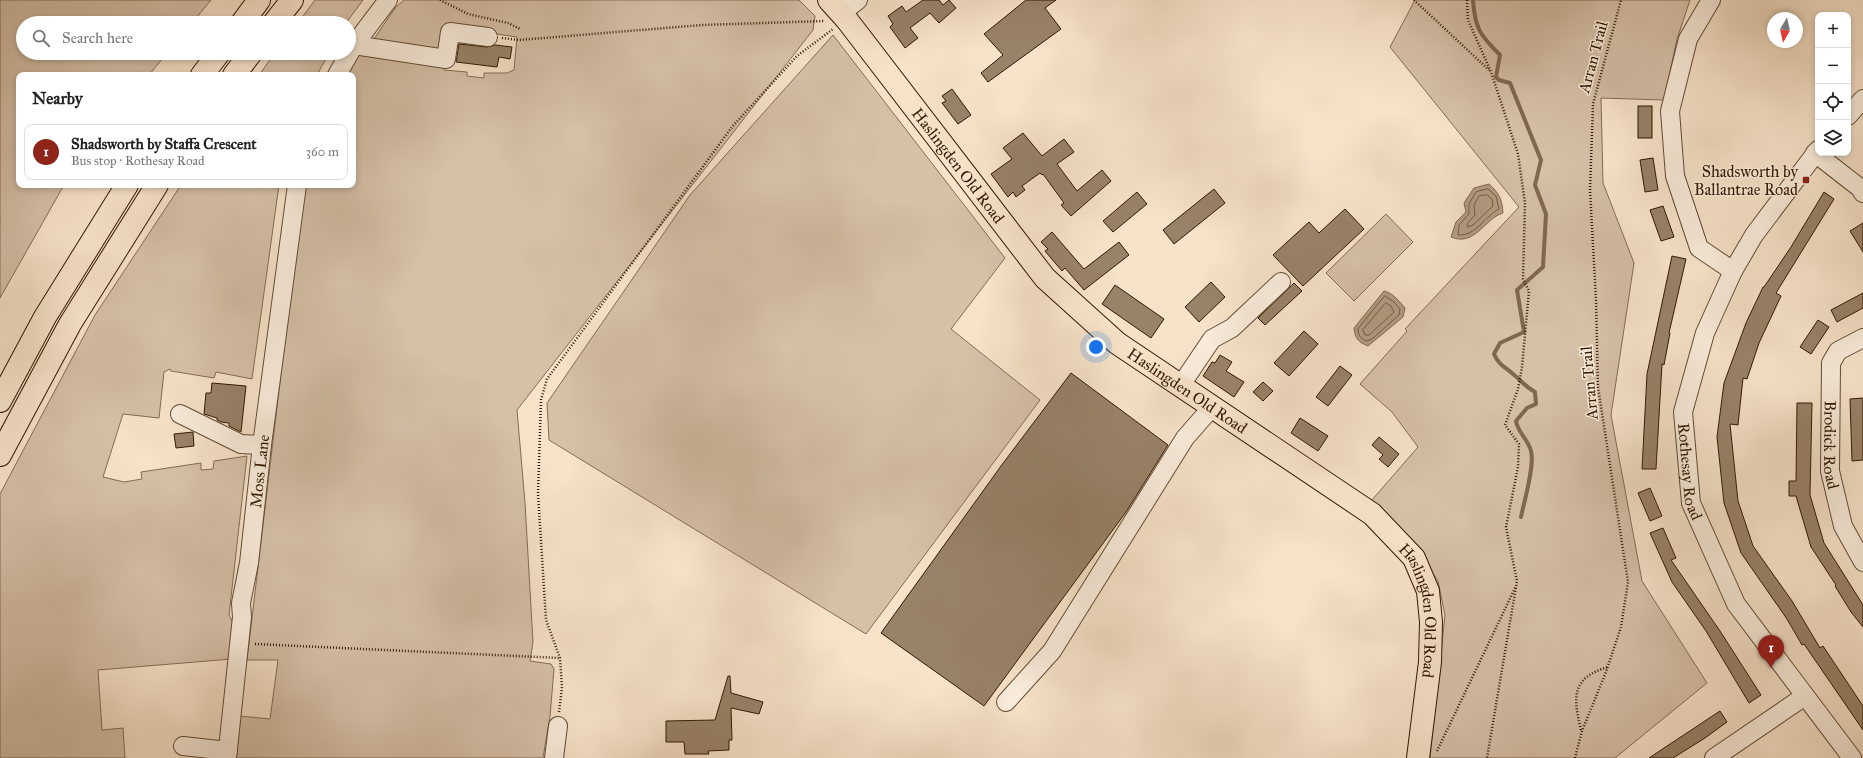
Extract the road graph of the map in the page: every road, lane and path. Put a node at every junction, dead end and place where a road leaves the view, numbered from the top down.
1 (259, 0) edge
2 (292, 0) edge
3 (388, 0) edge
4 (440, 0) edge
5 (858, 0) edge
6 (1414, 0) edge
7 (1467, 0) edge
8 (1621, 0) edge
9 (1711, 0) edge
10 (839, 11) edge
11 (247, 16) edge
12 (279, 16) edge
13 (520, 29) dead end
14 (493, 37) joint
15 (356, 42) edge
16 (356, 45) edge
17 (214, 60) edge
18 (246, 60) edge
19 (346, 60) edge
20 (204, 72) edge
21 (236, 72) edge
22 (339, 72) edge
23 (1490, 72) junction
24 (1863, 99) edge
25 (1851, 113) edge
26 (1815, 155) edge
27 (1822, 156) edge
28 (125, 188) edge
29 (155, 188) edge
30 (298, 188) edge
31 (1863, 193) edge
32 (1734, 271) junction
33 (1281, 282) dead end
34 (1863, 338) edge
35 (1181, 385) junction
36 (0, 401) edge
37 (1213, 406) junction
38 (180, 414) dead end
39 (262, 445) junction
40 (0, 454) edge
41 (1862, 561) edge
42 (1517, 581) junction
43 (238, 643) junction
44 (560, 658) junction
45 (1608, 667) junction
46 (1805, 696) junction
47 (1006, 702) dead end
48 (558, 726) joint
49 (1582, 731) junction
50 (183, 746) dead end
51 (228, 755) edge
52 (554, 758) edge
53 (1418, 758) edge
54 (1434, 758) edge
55 (1487, 758) edge
56 (1575, 758) edge
57 (1714, 758) edge
58 (1852, 758) edge

1 - 11 main road
2 - 12 main road
3 - 15 street
4 - 13 path
5 - 10 street
6 - 23 path
7 - 23 path
8 - 45 path, Arran Trail
9 - 32 street
10 - 14 path
10 - 35 main road, Haslingden Old Road
10 - 44 path
14 - 16 street
17 - 20 main road
18 - 21 main road
19 - 22 street
23 - 42 path
24 - 25 street
26 - 32 street, Rothesay Road
27 - 31 street
28 - 36 main road
29 - 40 main road
30 - 39 street, Moss Lane
32 - 46 street, Rothesay Road
33 - 35 street
34 - 41 street, Brodick Road
35 - 37 main road, Haslingden Old Road
37 - 47 street
37 - 53 main road, Haslingden Old Road
38 - 39 street
39 - 43 street, Moss Lane
42 - 54 path
42 - 55 path
43 - 44 path
43 - 51 street, Moss Lane
44 - 48 path
45 - 49 path, Arran Trail
45 - 49 path
46 - 57 street
46 - 58 street, Rothesay Road
48 - 52 street
49 - 56 path, Arran Trail
50 - 51 street

